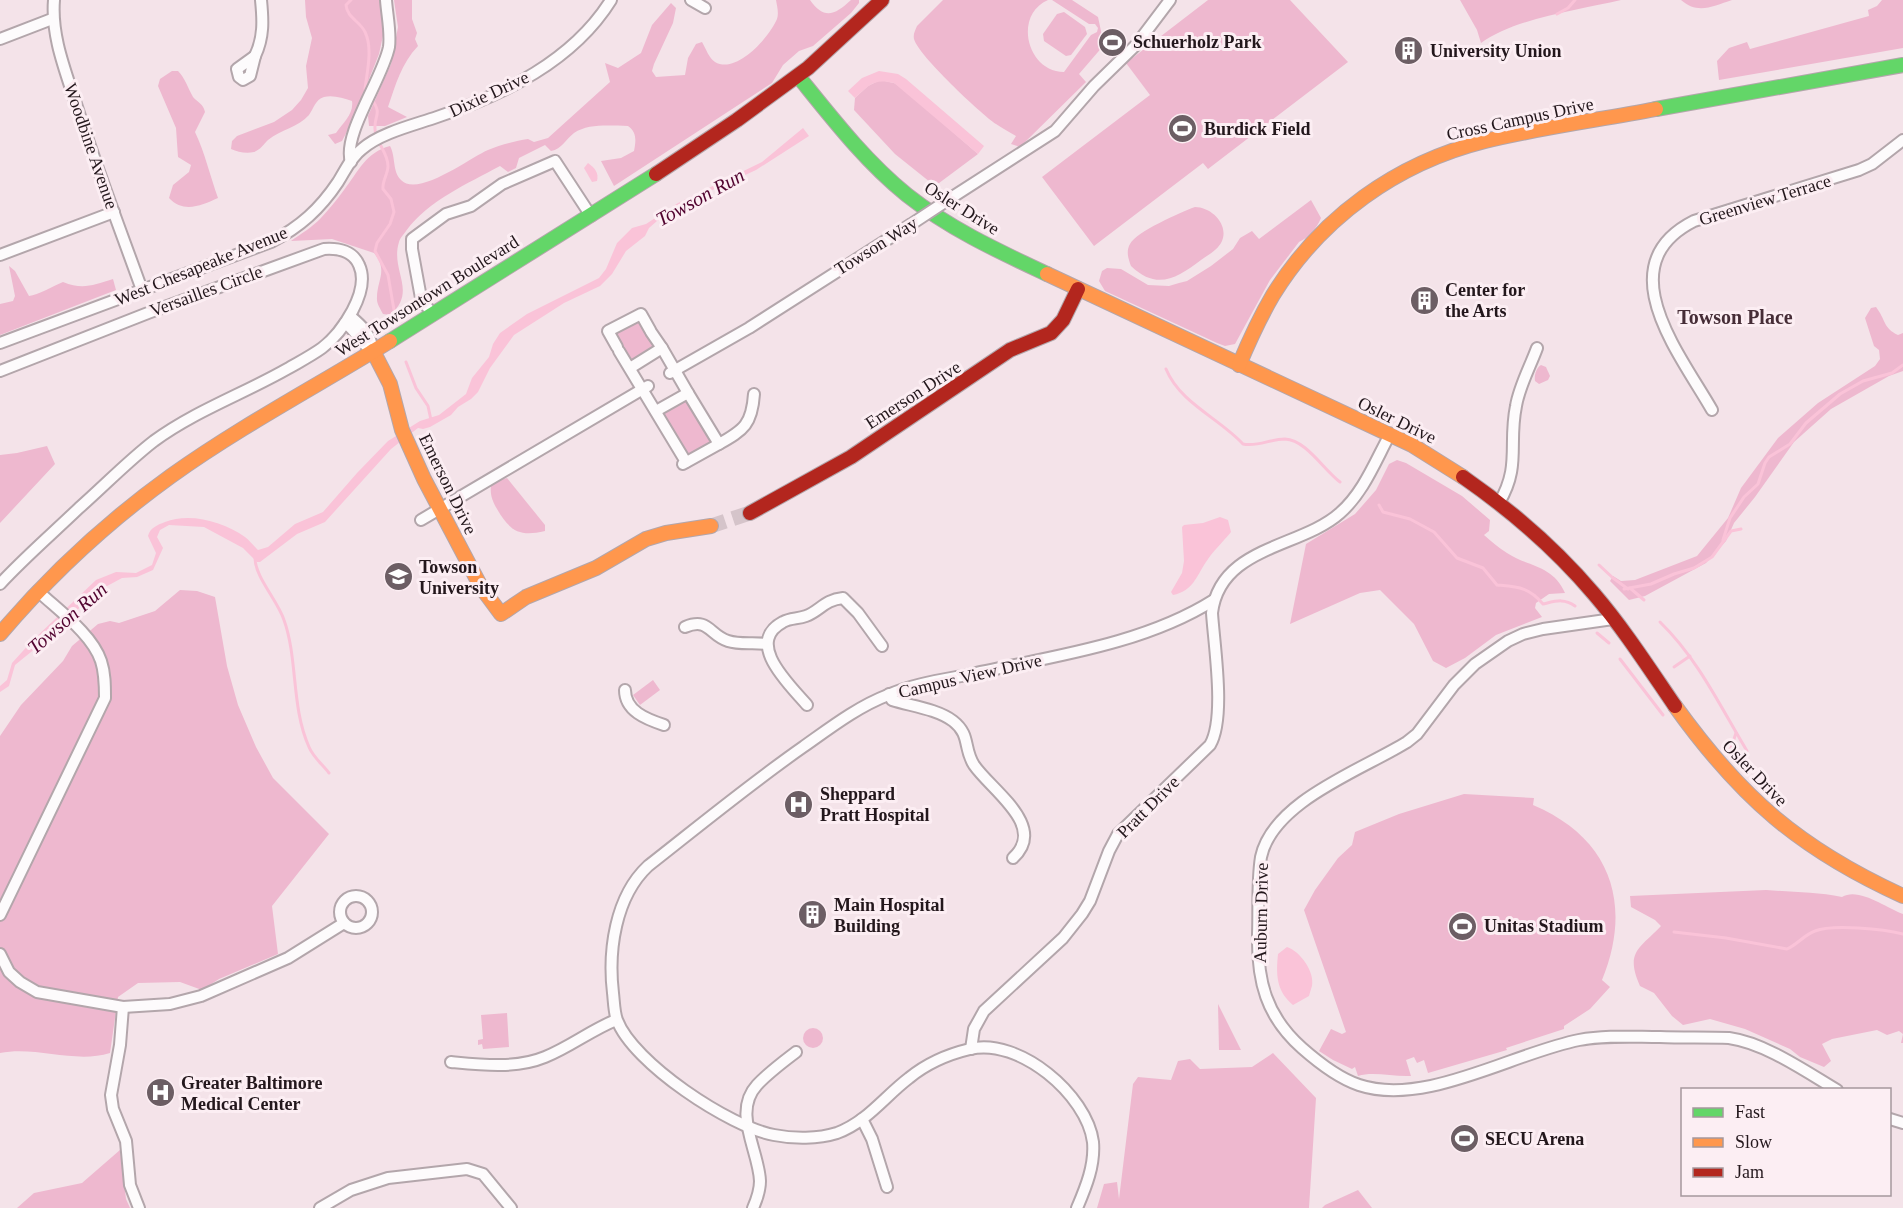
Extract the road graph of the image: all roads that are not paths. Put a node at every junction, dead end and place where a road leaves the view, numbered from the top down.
1 (54, 0) edge
2 (261, 0) edge
3 (386, 0) edge
4 (611, 0) edge
5 (691, 0) edge
6 (882, 0) edge
7 (1167, 4) edge
8 (705, 8) dead end
9 (52, 19) junction
10 (0, 39) edge
11 (255, 56) dead end
12 (1903, 65) edge
13 (798, 76) junction
14 (1903, 140) edge
15 (351, 162) junction
16 (114, 212) junction
17 (591, 216) junction
18 (0, 255) edge
19 (1078, 289) junction
20 (142, 290) junction
21 (432, 314) junction
22 (347, 319) junction
23 (0, 343) edge
24 (662, 348) junction
25 (1537, 348) dead end
26 (373, 351) junction
27 (1239, 365) junction
28 (630, 368) junction
29 (0, 370) edge
30 (672, 372) junction
31 (646, 388) junction
32 (688, 393) junction
33 (754, 394) dead end
34 (1712, 410) dead end
35 (656, 411) junction
36 (1389, 436) junction
37 (719, 444) junction
38 (1498, 503) junction
39 (439, 510) junction
40 (750, 513) tunnel mouth
41 (421, 520) dead end
42 (711, 526) tunnel mouth
43 (0, 584) edge
44 (38, 591) junction
45 (1214, 600) junction
46 (1613, 619) junction
47 (685, 627) dead end
48 (0, 634) edge
49 (767, 644) junction
50 (882, 646) dead end
51 (625, 690) dead end
52 (889, 694) junction
53 (807, 705) dead end
54 (664, 725) dead end
55 (1013, 858) dead end
56 (1903, 896) edge
57 (0, 915) edge
58 (344, 923) dead end
59 (0, 954) edge
60 (123, 1007) junction
61 (616, 1020) junction
62 (971, 1048) junction
63 (796, 1052) dead end
64 (451, 1062) dead end
65 (1835, 1088) edge
66 (862, 1119) junction
67 (748, 1126) junction
68 (887, 1187) dead end
69 (139, 1208) edge
70 (320, 1208) edge
71 (511, 1208) edge
72 (753, 1208) edge
73 (1077, 1208) edge

1 - 9 street, Woodbine Avenue
2 - 11 street
3 - 15 street
4 - 15 street, Dixie Drive
5 - 8 street
6 - 13 street, West Towsontown Boulevard
7 - 30 street, Towson Way, bridge
9 - 10 street
9 - 16 street, Woodbine Avenue
12 - 27 street, Cross Campus Drive
13 - 17 street, West Towsontown Boulevard
13 - 19 street, Osler Drive
14 - 34 street, Greenview Terrace
15 - 20 street, West Chesapeake Avenue
16 - 18 street
16 - 20 street, Woodbine Avenue
17 - 21 street, West Towsontown Boulevard
17 - 21 street
19 - 27 street, Osler Drive
19 - 40 street, Emerson Drive
20 - 23 street, West Chesapeake Avenue
21 - 26 street, West Towsontown Boulevard
22 - 26 street
22 - 29 street, Versailles Circle
22 - 43 street, Versailles Circle
24 - 28 street
24 - 28 street
24 - 30 street
25 - 38 street
26 - 39 street, Emerson Drive
26 - 44 street, West Towsontown Boulevard
27 - 36 street, Osler Drive
28 - 31 street
30 - 32 street
31 - 35 street
31 - 39 street
32 - 35 street
32 - 37 street
33 - 37 street
35 - 37 street
36 - 38 street, Osler Drive
36 - 45 street, Campus View Drive
38 - 46 street, Osler Drive
39 - 41 street
39 - 42 street, Emerson Drive
44 - 48 street, West Towsontown Boulevard
44 - 57 street
45 - 52 street, Campus View Drive
45 - 62 street, Pratt Drive
46 - 56 street, Osler Drive
46 - 65 street, Auburn Drive
47 - 49 street
49 - 50 street
49 - 53 street
51 - 54 street
52 - 55 street
52 - 61 street, Campus View Drive
58 - 60 street
59 - 60 street
60 - 69 street
61 - 64 street
61 - 67 street
62 - 66 street
62 - 73 street
63 - 67 street
66 - 67 street
66 - 68 street
67 - 72 street
70 - 71 street

